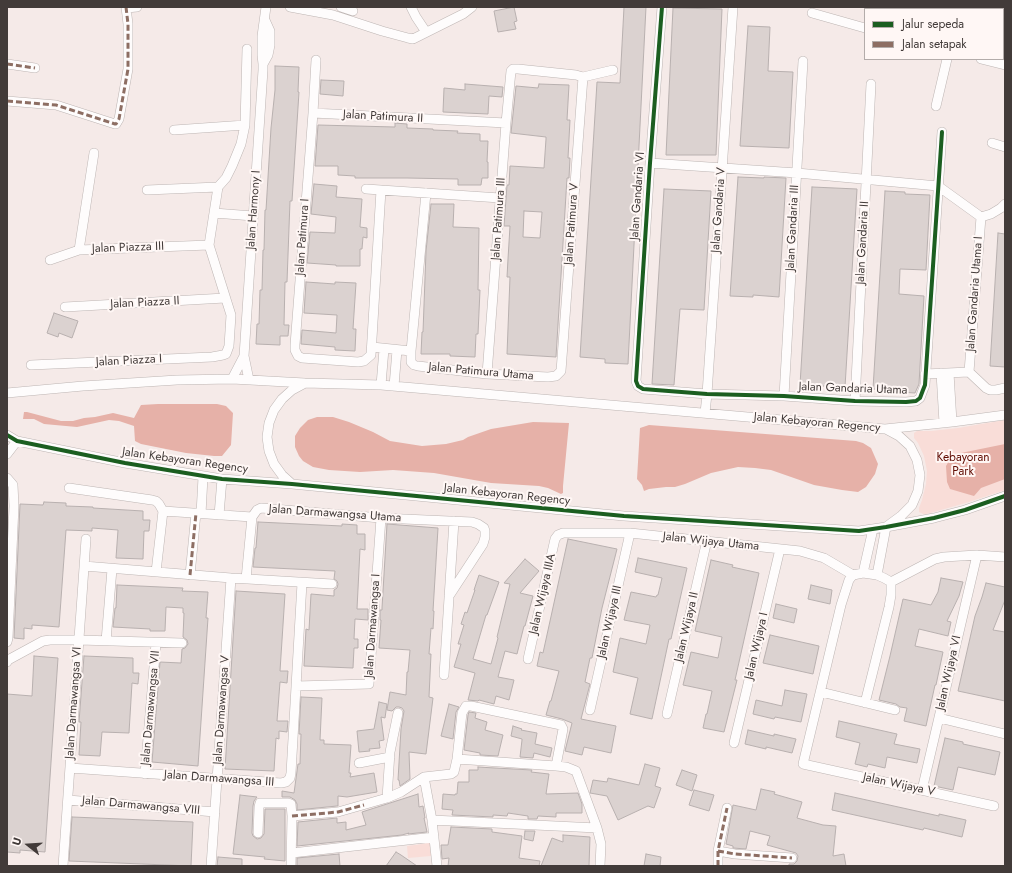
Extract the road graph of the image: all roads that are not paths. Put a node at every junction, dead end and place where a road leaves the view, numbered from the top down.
1 (136, 7) edge
2 (266, 7) edge
3 (290, 7) edge
4 (341, 7) edge
5 (411, 7) edge
6 (472, 7) edge
7 (662, 7) edge
8 (733, 7) edge
9 (126, 8) edge
10 (353, 11) dead end
11 (812, 13) dead end
12 (864, 28) edge
13 (426, 32) junction
14 (247, 49) dead end
15 (316, 60) dead end
16 (947, 60) edge
17 (985, 60) edge
18 (803, 61) dead end
19 (7, 64) edge
20 (1005, 65) edge
21 (36, 68) dead end
22 (613, 70) dead end
23 (583, 77) junction
24 (871, 84) dead end
25 (7, 102) edge
26 (936, 106) dead end
27 (312, 113) junction
28 (506, 123) junction
29 (245, 126) junction
30 (174, 130) dead end
31 (942, 132) dead end
32 (992, 143) dead end
33 (1005, 147) edge
34 (94, 153) dead end
35 (650, 163) junction
36 (722, 168) junction
37 (797, 173) junction
38 (866, 180) junction
39 (938, 186) junction
40 (218, 187) junction
41 (366, 189) dead end
42 (147, 190) dead end
43 (381, 190) junction
44 (426, 193) junction
45 (500, 198) junction
46 (1005, 204) edge
47 (214, 213) junction
48 (253, 216) junction
49 (981, 217) junction
50 (209, 245) junction
51 (79, 250) junction
52 (50, 260) dead end
53 (225, 298) junction
54 (65, 307) dead end
55 (372, 348) junction
56 (384, 348) junction
57 (397, 350) junction
58 (411, 351) junction
59 (244, 356) junction
60 (30, 366) dead end
61 (561, 371) joint
62 (969, 372) junction
63 (945, 373) junction
64 (487, 374) junction
65 (925, 374) junction
66 (232, 379) junction
67 (249, 380) junction
68 (305, 383) junction
69 (381, 385) junction
70 (394, 386) junction
71 (638, 386) joint
72 (1005, 388) edge
73 (7, 393) edge
74 (707, 394) junction
75 (784, 396) junction
76 (855, 401) junction
77 (705, 414) junction
78 (1005, 415) edge
79 (948, 423) junction
80 (885, 429) junction
81 (10, 438) edge
82 (7, 454) edge
83 (203, 477) junction
84 (7, 478) edge
85 (222, 479) junction
86 (292, 484) junction
87 (69, 488) dead end
88 (1005, 496) edge
89 (10, 505) edge
90 (162, 511) junction
91 (198, 514) junction
92 (219, 515) junction
93 (252, 517) junction
94 (381, 518) junction
95 (454, 522) junction
96 (886, 527) junction
97 (873, 529) junction
98 (563, 533) joint
99 (630, 533) junction
100 (86, 539) dead end
101 (707, 540) junction
102 (780, 549) junction
103 (977, 555) junction
104 (1005, 557) edge
105 (84, 566) junction
106 (112, 569) junction
107 (156, 572) junction
108 (864, 574) junction
109 (190, 575) junction
110 (853, 575) junction
111 (877, 575) junction
112 (9, 578) edge
113 (231, 578) junction
114 (246, 579) junction
115 (302, 582) junction
116 (891, 582) junction
117 (332, 584) dead end
118 (449, 596) junction
119 (79, 640) junction
120 (106, 641) junction
121 (7, 642) edge
122 (156, 642) junction
123 (182, 644) dead end
124 (528, 659) dead end
125 (7, 662) edge
126 (444, 676) dead end
127 (296, 686) junction
128 (821, 692) junction
129 (865, 703) junction
130 (590, 710) dead end
131 (895, 710) dead end
132 (398, 713) dead end
133 (667, 714) dead end
134 (939, 718) junction
135 (1005, 734) edge
136 (734, 744) dead end
137 (390, 757) junction
138 (457, 759) junction
139 (359, 763) dead end
140 (556, 766) junction
141 (70, 768) junction
142 (145, 774) junction
143 (424, 777) junction
144 (217, 779) junction
145 (922, 790) junction
146 (387, 798) junction
147 (68, 800) junction
148 (994, 806) dead end
149 (727, 808) dead end
150 (215, 812) junction
151 (292, 816) junction
152 (432, 820) junction
153 (597, 828) junction
154 (258, 833) dead end
155 (434, 837) junction
156 (718, 851) junction
157 (292, 854) junction
158 (792, 858) dead end
159 (63, 866) edge
160 (211, 866) edge
161 (291, 866) edge
162 (437, 866) edge
163 (600, 866) edge
164 (718, 866) edge

1 - 9 street
2 - 48 street, Jalan Harmony I
3 - 13 street
4 - 10 street
5 - 13 street
6 - 13 street
7 - 35 street, Jalan Gandaria VI
8 - 36 street, Jalan Gandaria V
9 - 25 street
11 - 12 street
14 - 29 street
15 - 27 street
16 - 26 street
17 - 20 street
18 - 37 street, Jalan Gandaria III
19 - 21 street
22 - 23 street
23 - 28 street, Jalan Patimura III
23 - 61 street, Jalan Patimura V
24 - 38 street, Jalan Gandaria II
27 - 28 street, Jalan Patimura II
27 - 55 street, Jalan Patimura I
28 - 45 street, Jalan Patimura III
29 - 30 street
29 - 40 street
31 - 39 street, Jalan Gandaria Utama
32 - 33 street
34 - 51 street
35 - 36 street
35 - 71 street, Jalan Gandaria VI
36 - 37 street
36 - 74 street, Jalan Gandaria V
37 - 38 street
37 - 75 street, Jalan Gandaria III
38 - 39 street
38 - 76 street, Jalan Gandaria II
39 - 49 street
39 - 65 street, Jalan Gandaria Utama
40 - 42 street
40 - 47 street
41 - 43 street
43 - 44 street
43 - 55 street
44 - 45 street
44 - 58 street
45 - 64 street, Jalan Patimura III
46 - 49 street
47 - 48 street
47 - 50 street
48 - 59 street, Jalan Harmony I
49 - 62 street, Jalan Gandaria Utama I
50 - 51 street, Jalan Piazza III
50 - 53 street
51 - 52 street, Jalan Piazza III
53 - 54 street, Jalan Piazza II
53 - 60 street, Jalan Piazza I
55 - 56 street
56 - 57 street
56 - 69 street
57 - 58 street
57 - 70 street
58 - 64 street, Jalan Patimura Utama
59 - 66 street, Jalan Harmony I
59 - 67 street, Jalan Harmony I
61 - 64 street, Jalan Patimura Utama
62 - 63 street
62 - 72 street
63 - 65 street
63 - 79 street
65 - 76 street, Jalan Gandaria Utama
66 - 67 street, Jalan Kebayoran Regency
66 - 73 street, Jalan Kebayoran Regency
67 - 68 street, Jalan Kebayoran Regency
68 - 69 street, Jalan Kebayoran Regency
68 - 86 street
69 - 70 street, Jalan Kebayoran Regency
70 - 77 street, Jalan Kebayoran Regency
71 - 74 street, Jalan Gandaria Utama
74 - 75 street, Jalan Gandaria Utama
74 - 77 street, Jalan Gandaria V
75 - 76 street, Jalan Gandaria Utama
77 - 80 street, Jalan Kebayoran Regency
78 - 79 street, Jalan Kebayoran Regency
79 - 80 street, Jalan Kebayoran Regency
80 - 96 street
81 - 82 street
81 - 83 street, Jalan Kebayoran Regency
83 - 85 street, Jalan Kebayoran Regency
83 - 91 street
84 - 89 street
85 - 86 street, Jalan Kebayoran Regency
85 - 92 street
86 - 97 street, Jalan Kebayoran Regency
87 - 90 street
88 - 96 street, Jalan Kebayoran Regency
89 - 112 street
90 - 91 street, Jalan Darmawangsa Utama
90 - 107 street
91 - 92 street, Jalan Darmawangsa Utama
91 - 109 street
92 - 93 street, Jalan Darmawangsa Utama
93 - 94 street, Jalan Darmawangsa Utama
93 - 114 street
94 - 95 street, Jalan Darmawangsa Utama
94 - 127 street, Jalan Darmawangsa I
95 - 118 street
95 - 118 street, Jalan Darmawangsa Utama
96 - 97 street, Jalan Kebayoran Regency
96 - 111 street
97 - 108 street
98 - 99 street, Jalan Wijaya Utama
98 - 124 street, Jalan Wijaya IIIA
99 - 101 street, Jalan Wijaya Utama
99 - 130 street, Jalan Wijaya III
100 - 105 street, Jalan Darmawangsa VI
101 - 102 street, Jalan Wijaya Utama
101 - 133 street, Jalan Wijaya II
102 - 110 street, Jalan Wijaya Utama
102 - 136 street, Jalan Wijaya I
103 - 104 street
103 - 116 street
103 - 134 street, Jalan Wijaya VI
105 - 106 street
105 - 119 street, Jalan Darmawangsa VI
106 - 107 street
106 - 120 street
107 - 109 street
108 - 110 street
108 - 111 street
109 - 113 street
110 - 128 street
111 - 116 street
112 - 121 street
113 - 114 street
113 - 144 street, Jalan Darmawangsa V
114 - 115 street
115 - 117 street
115 - 127 street, Jalan Darmawangsa III
116 - 129 street
118 - 126 street
119 - 120 street, Jalan Darmawangsa VII
119 - 125 street, Jalan Darmawangsa VII
119 - 141 street, Jalan Darmawangsa VI
120 - 122 street, Jalan Darmawangsa VII
122 - 123 street, Jalan Darmawangsa VII
122 - 142 street, Jalan Darmawangsa VII
127 - 144 street, Jalan Darmawangsa III
128 - 129 street
128 - 145 street, Jalan Wijaya V
129 - 131 street
132 - 137 street
134 - 135 street
134 - 145 street, Jalan Wijaya VI
137 - 139 street
137 - 146 street
138 - 140 street
138 - 140 street
138 - 143 street
140 - 153 street
141 - 142 street, Jalan Darmawangsa III
141 - 147 street, Jalan Darmawangsa VI
142 - 144 street, Jalan Darmawangsa III
143 - 146 street
143 - 152 street
144 - 150 street, Jalan Darmawangsa V
145 - 148 street, Jalan Wijaya V
146 - 151 street
147 - 150 street, Jalan Darmawangsa VIII
147 - 159 street, Jalan Darmawangsa VI
149 - 156 street
150 - 160 street, Jalan Darmawangsa V
151 - 154 street
151 - 157 street
152 - 153 street
152 - 155 street
153 - 163 street
155 - 157 street
155 - 162 street
156 - 158 street
156 - 164 street
157 - 161 street

